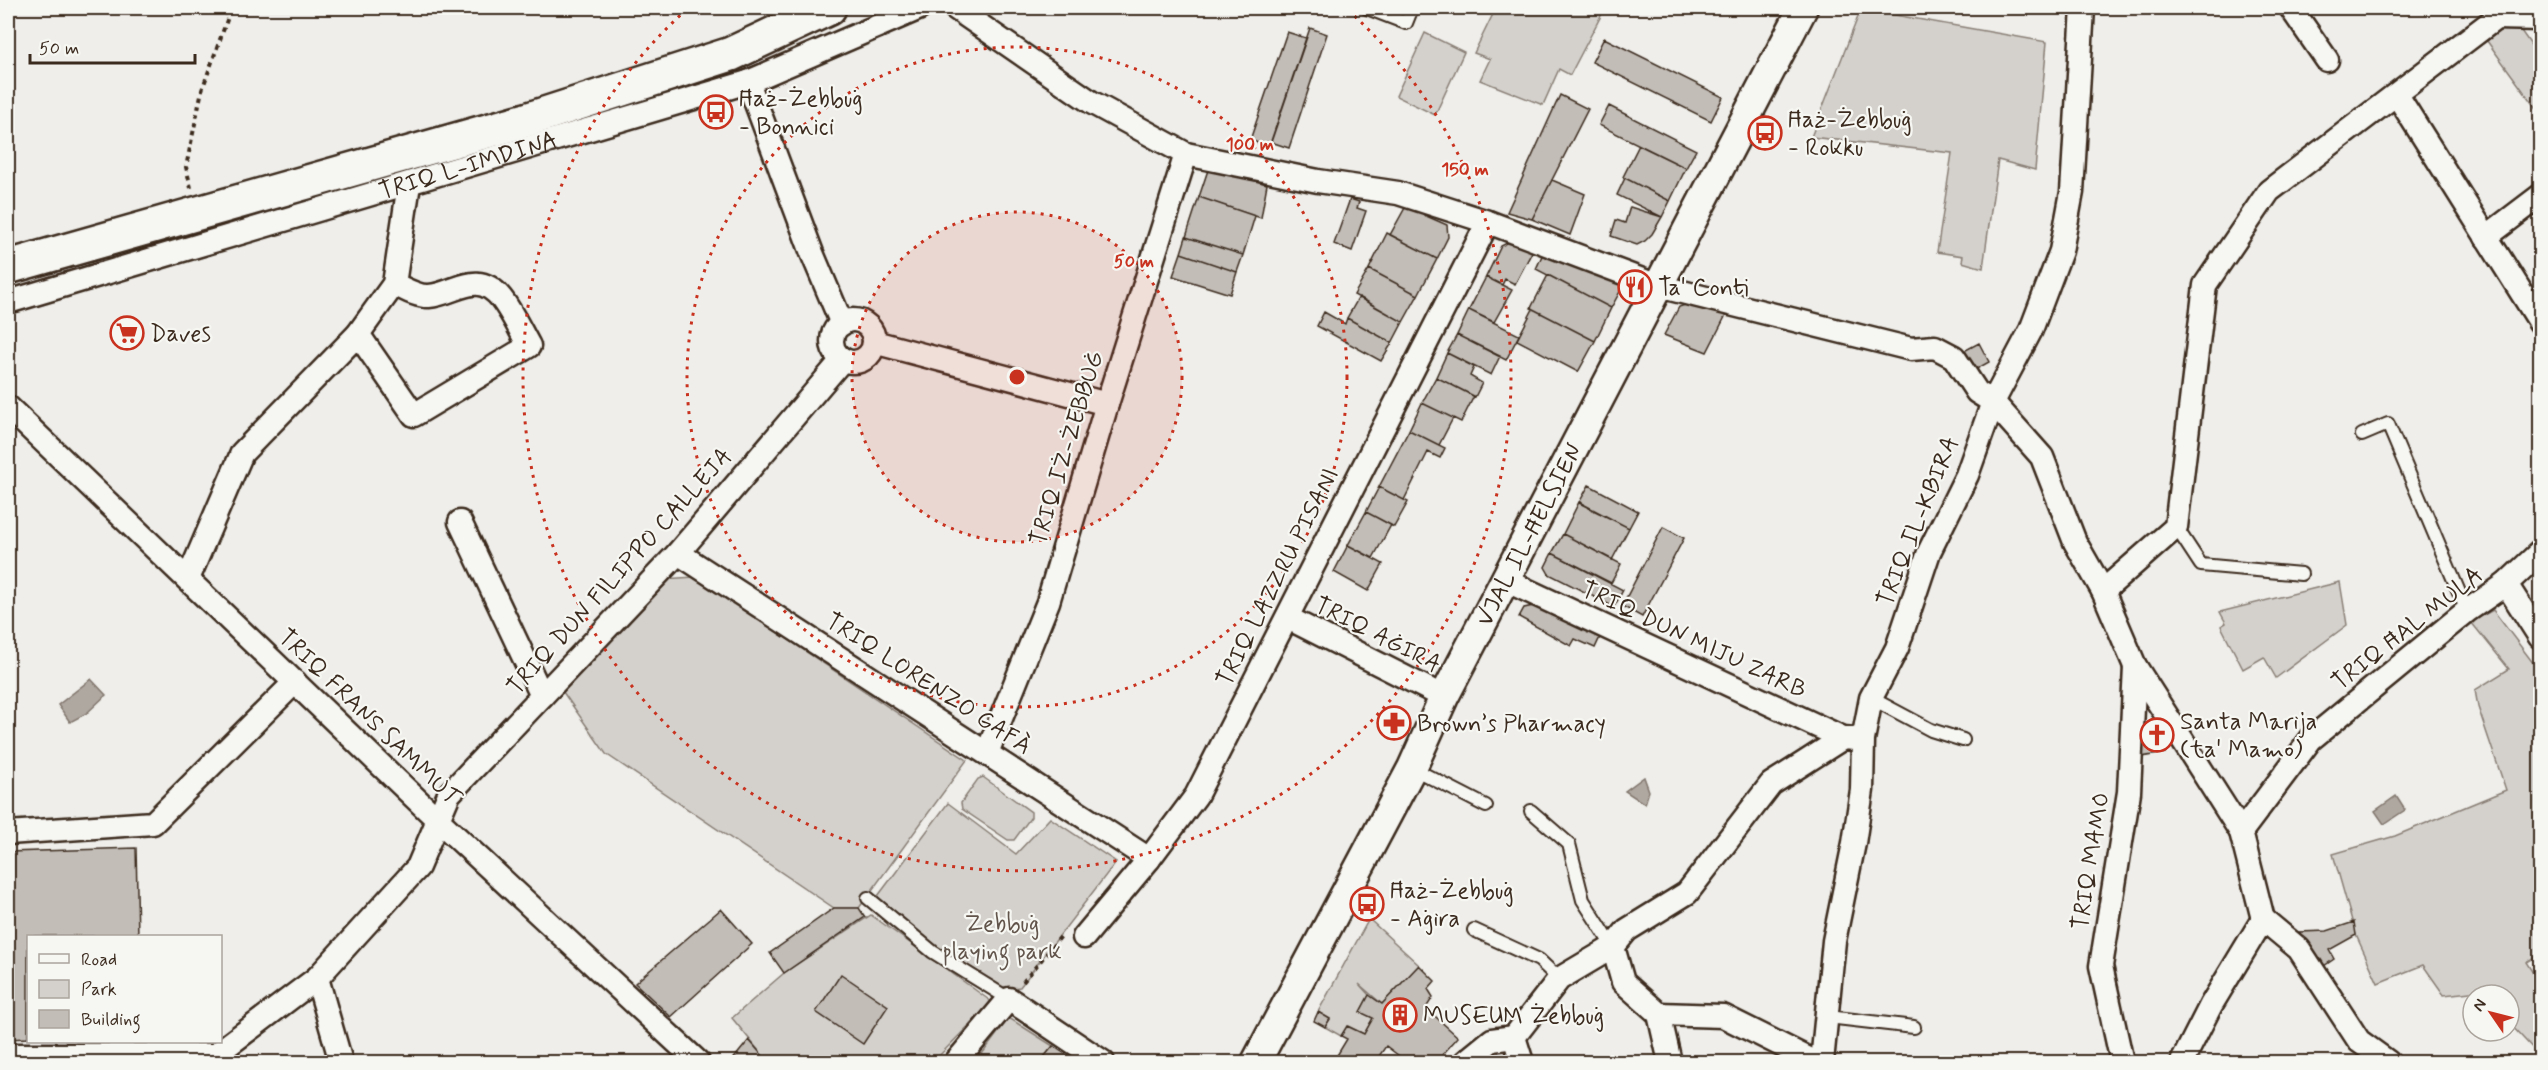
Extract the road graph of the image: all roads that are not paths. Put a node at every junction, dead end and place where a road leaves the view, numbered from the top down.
1 (829, 8) edge
2 (920, 8) edge
3 (955, 8) edge
4 (1367, 8) edge
5 (1412, 8) edge
6 (1803, 8) edge
7 (2083, 8) edge
8 (2291, 8) edge
9 (2496, 13) edge
10 (2541, 19) edge
11 (2327, 60) dead end
12 (748, 82) junction
13 (2397, 95) junction
14 (1186, 154) junction
15 (409, 184) junction
16 (2541, 196) edge
17 (1488, 222) junction
18 (2486, 237) junction
19 (8, 267) edge
20 (394, 284) junction
21 (1658, 286) junction
22 (8, 302) edge
23 (2541, 322) edge
24 (842, 324) junction
25 (358, 334) junction
26 (874, 342) junction
27 (843, 359) junction
28 (1993, 402) junction
29 (1107, 404) junction
30 (8, 407) edge
31 (2362, 435) dead end
32 (460, 522) dead end
33 (2176, 527) junction
34 (2541, 552) edge
35 (678, 553) junction
36 (2301, 574) dead end
37 (188, 579) junction
38 (1505, 580) junction
39 (2506, 584) junction
40 (2103, 591) junction
41 (2467, 611) junction
42 (1288, 618) junction
43 (2541, 637) edge
44 (2135, 666) junction
45 (295, 682) junction
46 (542, 696) junction
47 (1444, 697) junction
48 (1871, 698) junction
49 (1853, 739) junction
50 (1963, 740) dead end
51 (987, 753) junction
52 (1412, 768) junction
53 (1486, 806) dead end
54 (1531, 811) dead end
55 (438, 820) junction
56 (2241, 832) junction
57 (8, 833) edge
58 (1149, 859) junction
59 (868, 898) dead end
60 (2263, 919) junction
61 (1474, 930) dead end
62 (1086, 934) road end
63 (1613, 947) junction
64 (317, 978) junction
65 (1559, 979) junction
66 (1009, 999) junction
67 (1659, 1014) junction
68 (1828, 1017) junction
69 (1914, 1027) dead end
70 (1514, 1037) junction
71 (8, 1055) edge
72 (341, 1062) edge
73 (698, 1062) edge
74 (956, 1062) edge
75 (1103, 1062) edge
76 (1256, 1062) edge
77 (1465, 1062) edge
78 (1522, 1062) edge
79 (1670, 1062) edge
80 (1815, 1062) edge
81 (1822, 1062) edge
82 (2122, 1062) edge
83 (2182, 1062) edge
84 (2388, 1062) edge

1 - 19 highway, TRIQ L-IMDINA
2 - 12 street, TRIQ L-IMDINA
3 - 14 street, TRIQ MAMO
4 - 5 lane
6 - 21 street, VJAL IL-ĦELSIEN
7 - 28 street, TRIQ IL-KBIRA
8 - 11 street
9 - 10 street
9 - 13 street
12 - 15 street, TRIQ L-IMDINA
12 - 24 street
13 - 18 street
13 - 33 street
14 - 17 street, TRIQ MAMO
14 - 29 street, TRIQ IŻ-ŻEBBUĠ
15 - 20 street
15 - 22 street, TRIQ L-IMDINA
16 - 18 street
17 - 21 street, TRIQ MAMO
17 - 42 street, TRIQ LAZZRU PISANI
18 - 23 street
20 - 25 street
20 - 25 street
21 - 28 street, TRIQ MAMO
21 - 38 street, VJAL IL-ĦELSIEN
24 - 26 street
24 - 27 street
25 - 37 street
26 - 27 street
26 - 29 street
27 - 35 street, TRIQ DUN FILIPPO CALLEJA
28 - 40 street, TRIQ MAMO
28 - 48 street, TRIQ IL-KBIRA
29 - 51 street, TRIQ IŻ-ŻEBBUĠ
30 - 37 street, TRIQ FRANS SAMMUT
31 - 41 lane
32 - 46 street
33 - 36 lane
33 - 40 street
34 - 39 street, TRIQ ĦAL MULA
35 - 46 street, TRIQ DUN FILIPPO CALLEJA
35 - 51 street, TRIQ LORENZO GAFÀ
37 - 45 street, TRIQ FRANS SAMMUT
38 - 47 street, VJAL IL-ĦELSIEN
38 - 49 street, TRIQ DUN MIJU ZARB
39 - 41 street, TRIQ ĦAL MULA
39 - 43 street
40 - 44 street, TRIQ MAMO
41 - 56 street, TRIQ ĦAL MULA
42 - 47 street, TRIQ AĠIRA
42 - 58 street, TRIQ LAZZRU PISANI
44 - 56 street, TRIQ MAMO
44 - 82 street, TRIQ MAMO
45 - 55 street, TRIQ FRANS SAMMUT
45 - 57 street
46 - 55 street, TRIQ DUN FILIPPO CALLEJA
47 - 52 street, VJAL IL-ĦELSIEN
48 - 49 street, TRIQ IL-KBIRA
48 - 50 lane
49 - 63 street
49 - 68 street, TRIQ IL-KBIRA
51 - 58 street, TRIQ LORENZO GAFÀ
52 - 53 lane
52 - 76 street, VJAL IL-ĦELSIEN
54 - 63 lane
55 - 64 street, TRIQ DUN FILIPPO CALLEJA
55 - 73 street, TRIQ FRANS SAMMUT
56 - 60 street, TRIQ MAMO
58 - 62 street, TRIQ LAZZRU PISANI
59 - 66 lane
60 - 83 street
60 - 84 street
61 - 65 lane
63 - 65 street
63 - 67 street
64 - 71 street, TRIQ DUN FILIPPO CALLEJA
64 - 72 street
65 - 70 street
66 - 74 street
66 - 75 street
67 - 79 street
67 - 80 street
68 - 69 lane
68 - 81 street, TRIQ IL-KBIRA
70 - 77 street
70 - 78 street

